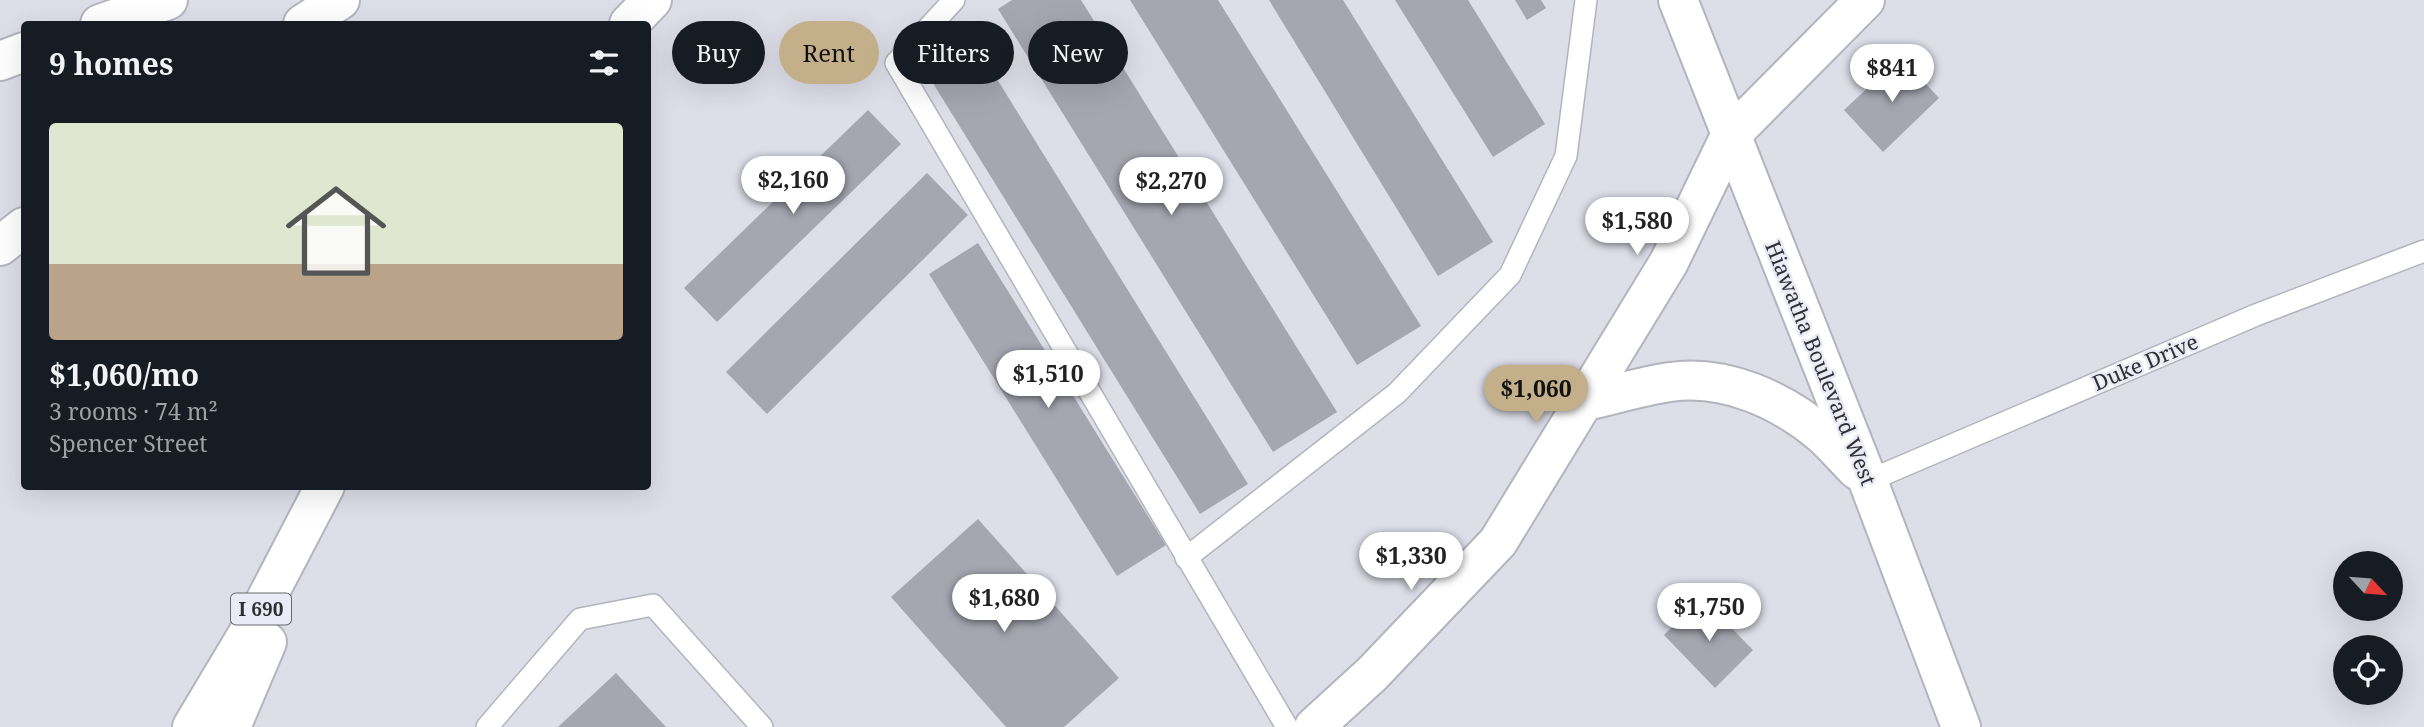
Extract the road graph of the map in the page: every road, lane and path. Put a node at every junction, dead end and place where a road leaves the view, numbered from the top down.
1 (168, 0) edge
2 (340, 0) edge
3 (652, 0) edge
4 (954, 0) edge
5 (1586, 0) edge
6 (1678, 0) edge
7 (1865, 0) edge
8 (108, 21) edge
9 (308, 21) edge
10 (632, 21) edge
11 (21, 53) edge
12 (0, 61) edge
13 (1730, 136) junction
14 (21, 229) edge
15 (0, 246) edge
16 (2424, 251) edge
17 (1586, 401) junction
18 (1868, 481) junction
19 (322, 490) edge
20 (323, 490) edge
21 (1186, 558) junction
22 (192, 727) edge
23 (231, 727) edge
24 (487, 727) edge
25 (762, 727) edge
26 (1286, 727) edge
27 (1314, 727) edge
28 (1961, 727) edge

1 - 8 main road
2 - 9 main road
3 - 10 main road
4 - 21 lane
5 - 21 lane
6 - 13 main road, Hiawatha Boulevard West
7 - 13 main road
11 - 12 main road
13 - 17 main road
13 - 18 main road, Hiawatha Boulevard West
14 - 15 main road
16 - 18 lane, Duke Drive
17 - 18 main road
17 - 27 main road
18 - 28 main road, Hiawatha Boulevard West
19 - 22 main road, I 690
20 - 23 main road
21 - 26 lane
24 - 25 lane

